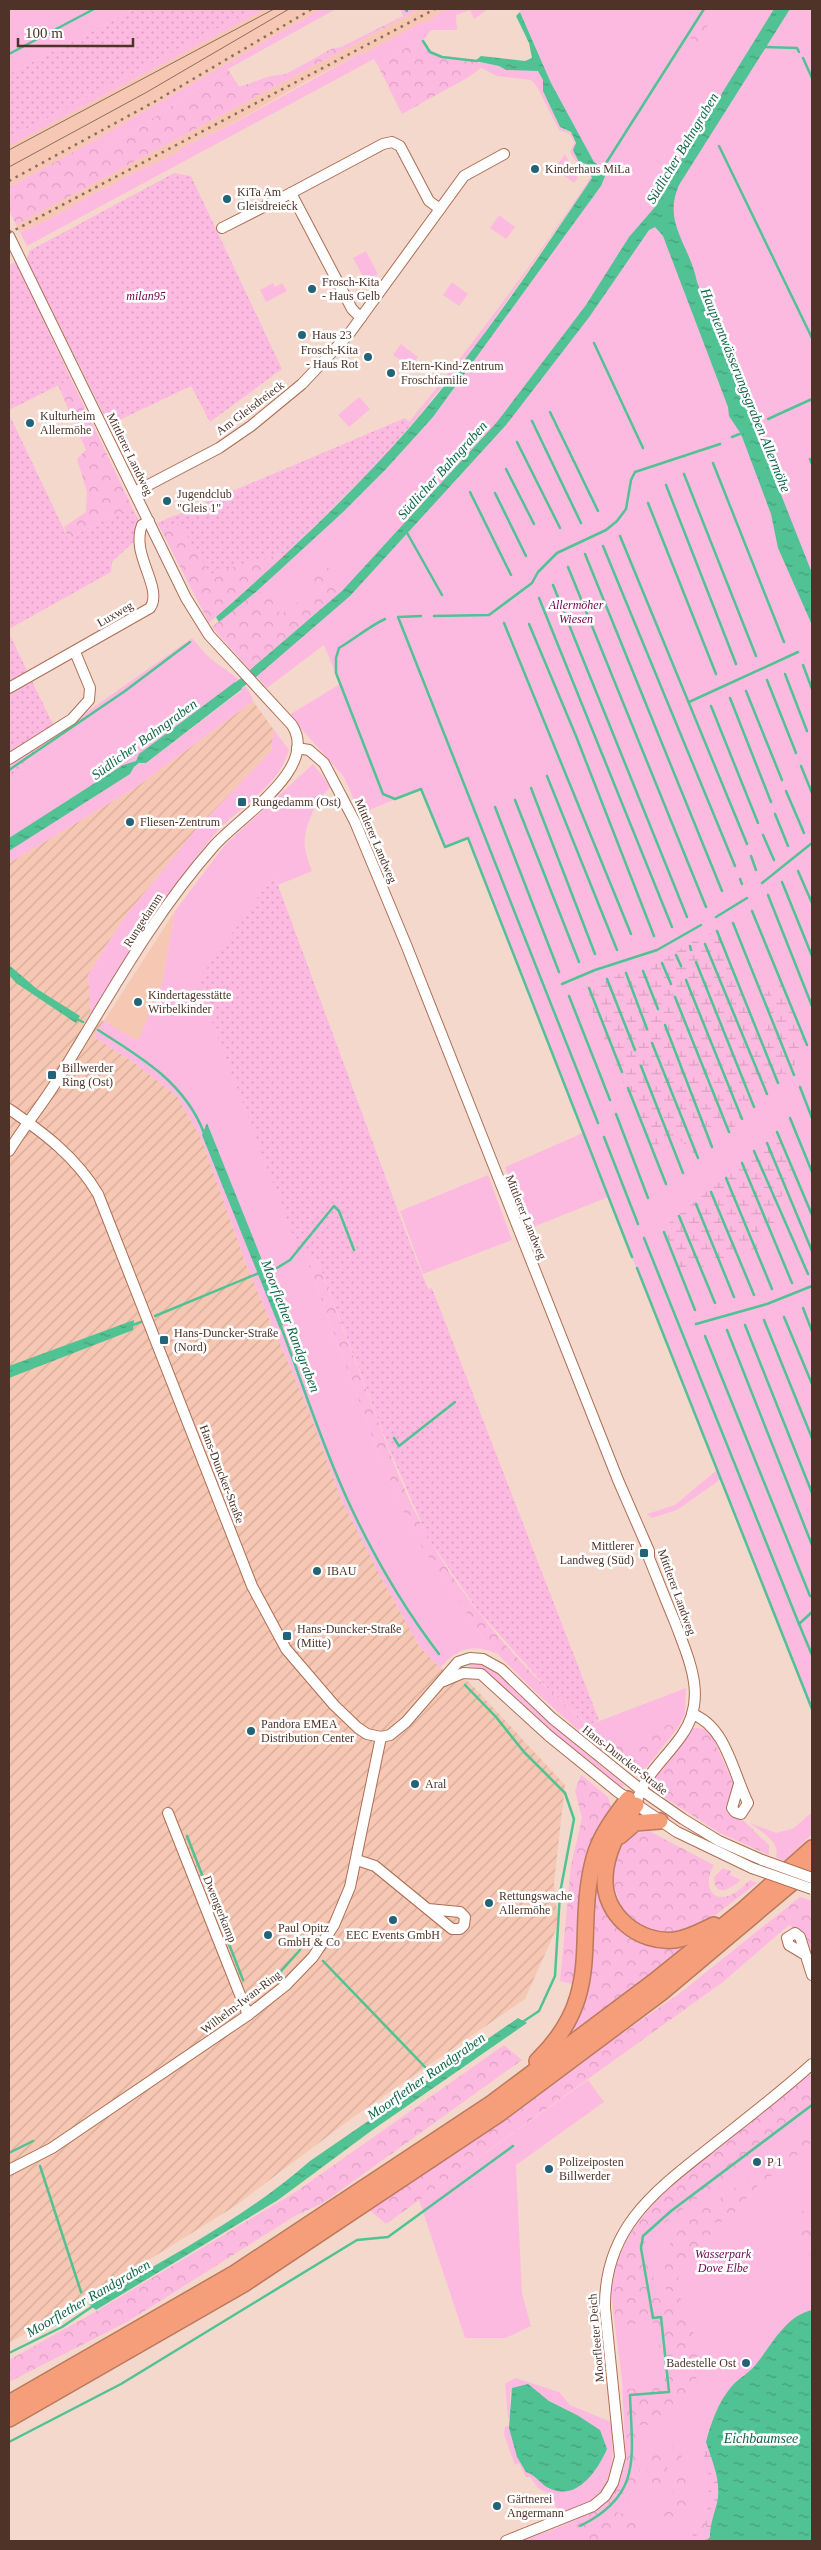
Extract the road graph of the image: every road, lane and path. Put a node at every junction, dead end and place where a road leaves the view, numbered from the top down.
1 (504, 154) dead end
2 (291, 193) junction
3 (440, 209) junction
4 (222, 228) dead end
5 (9, 236) edge
6 (361, 318) junction
7 (135, 492) junction
8 (149, 522) junction
9 (75, 652) junction
10 (9, 688) edge
11 (297, 748) junction
12 (9, 759) edge
13 (9, 1109) edge
14 (29, 1123) junction
15 (9, 1151) edge
16 (444, 1680) junction
17 (692, 1714) junction
18 (381, 1738) junction
19 (738, 1784) dead end
20 (640, 1789) junction
21 (632, 1802) junction
22 (168, 1813) dead end
23 (660, 1821) junction
24 (617, 1839) junction
25 (812, 1848) edge
26 (357, 1860) junction
27 (812, 1866) edge
28 (812, 1878) edge
29 (812, 1890) edge
30 (428, 1909) dead end
31 (744, 1909) junction
32 (804, 1954) dead end
33 (812, 1975) edge
34 (248, 2014) junction
35 (812, 2064) edge
36 (492, 2103) junction
37 (9, 2170) edge
38 (9, 2403) edge
39 (9, 2419) edge
40 (506, 2541) edge

1 - 3 street, Am Gleisdreieck
2 - 3 street
2 - 4 street
2 - 6 street
3 - 6 street, Am Gleisdreieck
5 - 7 street, Mittlerer Landweg
6 - 7 street, Am Gleisdreieck
7 - 8 street, Mittlerer Landweg
8 - 9 street, Luxweg
8 - 11 street, Mittlerer Landweg
9 - 10 street, Luxweg
9 - 12 street
11 - 14 street, Rungedamm
11 - 17 street, Mittlerer Landweg
13 - 14 street, Hans-Duncker-Straße
14 - 15 street, Rungedamm
14 - 18 street, Hans-Duncker-Straße
16 - 18 street, Hans-Duncker-Straße
16 - 20 street, Hans-Duncker-Straße
16 - 21 street, Hans-Duncker-Straße
17 - 19 street
17 - 20 street, Mittlerer Landweg
18 - 26 street, Wilhelm-Iwan-Ring
20 - 21 street
20 - 28 street, Hans-Duncker-Straße, bridge
21 - 23 street, Hans-Duncker-Straße
21 - 24 highway
21 - 36 highway
22 - 34 street, Dwengerkamp
23 - 24 highway
23 - 29 street, Hans-Duncker-Straße, bridge
24 - 31 highway
25 - 31 highway
26 - 30 street
26 - 34 street, Wilhelm-Iwan-Ring
27 - 39 highway
31 - 36 highway
32 - 33 street
34 - 37 street, Wilhelm-Iwan-Ring
35 - 40 street, Moorfleeter Deich
36 - 38 highway

